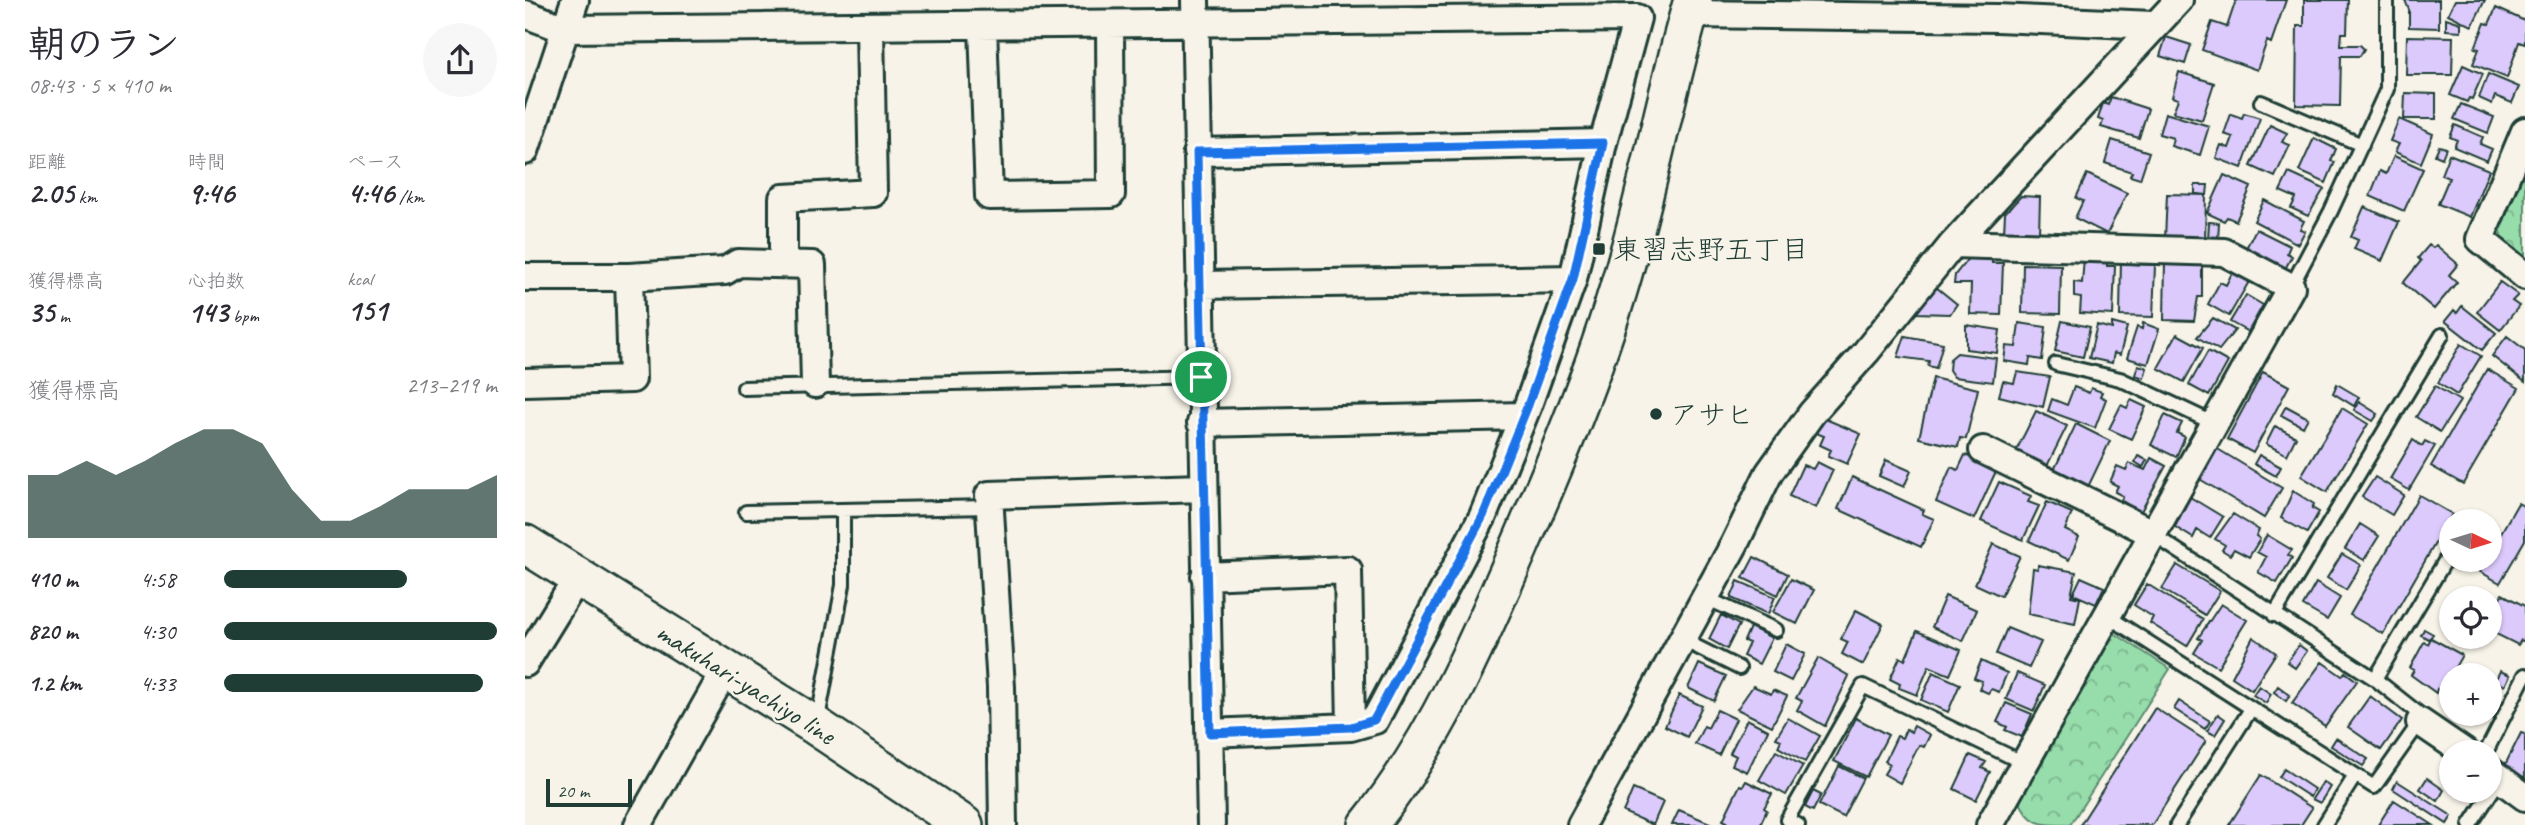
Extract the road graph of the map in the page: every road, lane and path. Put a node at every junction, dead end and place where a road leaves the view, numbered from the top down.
1 (575, 0) edge
2 (2179, 0) edge
3 (2387, 0) edge
4 (1691, 7) edge
5 (1997, 9) edge
6 (1195, 12) edge
7 (525, 14) edge
8 (1110, 24) junction
9 (2153, 25) junction
10 (983, 26) junction
11 (870, 27) junction
12 (565, 29) junction
13 (2261, 102) dead end
14 (2525, 131) edge
15 (1603, 143) junction
16 (2362, 145) junction
17 (525, 152) edge
18 (1197, 152) junction
19 (2520, 159) edge
20 (1953, 244) junction
21 (783, 264) junction
22 (2525, 276) edge
23 (525, 277) edge
24 (629, 277) junction
25 (1573, 279) junction
26 (1201, 285) junction
27 (2291, 287) junction
28 (2442, 335) dead end
29 (2056, 364) dead end
30 (1201, 377) junction
31 (525, 382) edge
32 (815, 384) junction
33 (744, 388) dead end
34 (1523, 416) junction
35 (1201, 423) junction
36 (2213, 423) junction
37 (1983, 450) dead end
38 (1202, 488) junction
39 (989, 507) junction
40 (842, 510) junction
41 (746, 512) dead end
42 (2152, 533) junction
43 (525, 544) edge
44 (2439, 571) edge
45 (1205, 576) junction
46 (578, 577) junction
47 (1706, 598) junction
48 (2274, 615) junction
49 (2109, 617) junction
50 (1776, 630) dead end
51 (1683, 640) junction
52 (525, 663) edge
53 (1739, 667) dead end
54 (726, 669) junction
55 (2525, 674) edge
56 (2375, 679) junction
57 (2251, 709) junction
58 (2420, 722) junction
59 (816, 726) junction
60 (1351, 727) junction
61 (1210, 733) junction
62 (2446, 740) edge
63 (2492, 740) edge
64 (2024, 763) junction
65 (2355, 775) junction
66 (2502, 780) edge
67 (2525, 797) edge
68 (2481, 803) edge
69 (1999, 821) edge
70 (1585, 824) edge
71 (638, 825) edge
72 (964, 825) edge
73 (1003, 825) edge
74 (1211, 825) edge
75 (1368, 825) edge
76 (1798, 825) edge
77 (2177, 825) edge
78 (2324, 825) edge
79 (2470, 825) edge

1 - 12 street
2 - 9 street
3 - 16 lane
4 - 5 street
4 - 75 street
5 - 9 street
6 - 8 street
6 - 15 street
6 - 18 street
7 - 12 street
8 - 10 street
8 - 10 street
9 - 20 street
10 - 11 street
11 - 12 street
11 - 21 street
12 - 17 street
13 - 16 lane
14 - 19 street
15 - 18 street
15 - 25 street
16 - 27 lane
18 - 26 street
19 - 22 street
20 - 27 street
20 - 47 street
21 - 24 street
21 - 32 street
23 - 24 street
24 - 31 street
25 - 26 street
25 - 34 street
26 - 30 street
27 - 36 street
28 - 48 lane
29 - 36 lane
30 - 32 lane
30 - 35 street
32 - 33 lane
34 - 35 street
34 - 60 street
35 - 38 street
36 - 42 street
37 - 42 street
38 - 39 street
38 - 45 street
39 - 40 lane
39 - 73 street
40 - 41 lane
40 - 59 lane
42 - 48 lane
42 - 49 street
43 - 46 street, makuhari-yachiyo line
44 - 56 lane
45 - 60 street
45 - 61 street
46 - 52 street
46 - 54 street, makuhari-yachiyo line
47 - 50 lane
47 - 51 street
48 - 56 lane
49 - 57 lane
49 - 64 street
51 - 53 lane
51 - 70 street
54 - 59 street, makuhari-yachiyo line
54 - 71 street
55 - 63 lane
56 - 58 lane
57 - 65 lane
57 - 77 lane
58 - 62 street
58 - 65 lane
59 - 72 street, makuhari-yachiyo line
60 - 61 street
61 - 74 street
64 - 69 street
64 - 76 lane
65 - 78 lane
66 - 67 street
68 - 79 lane

